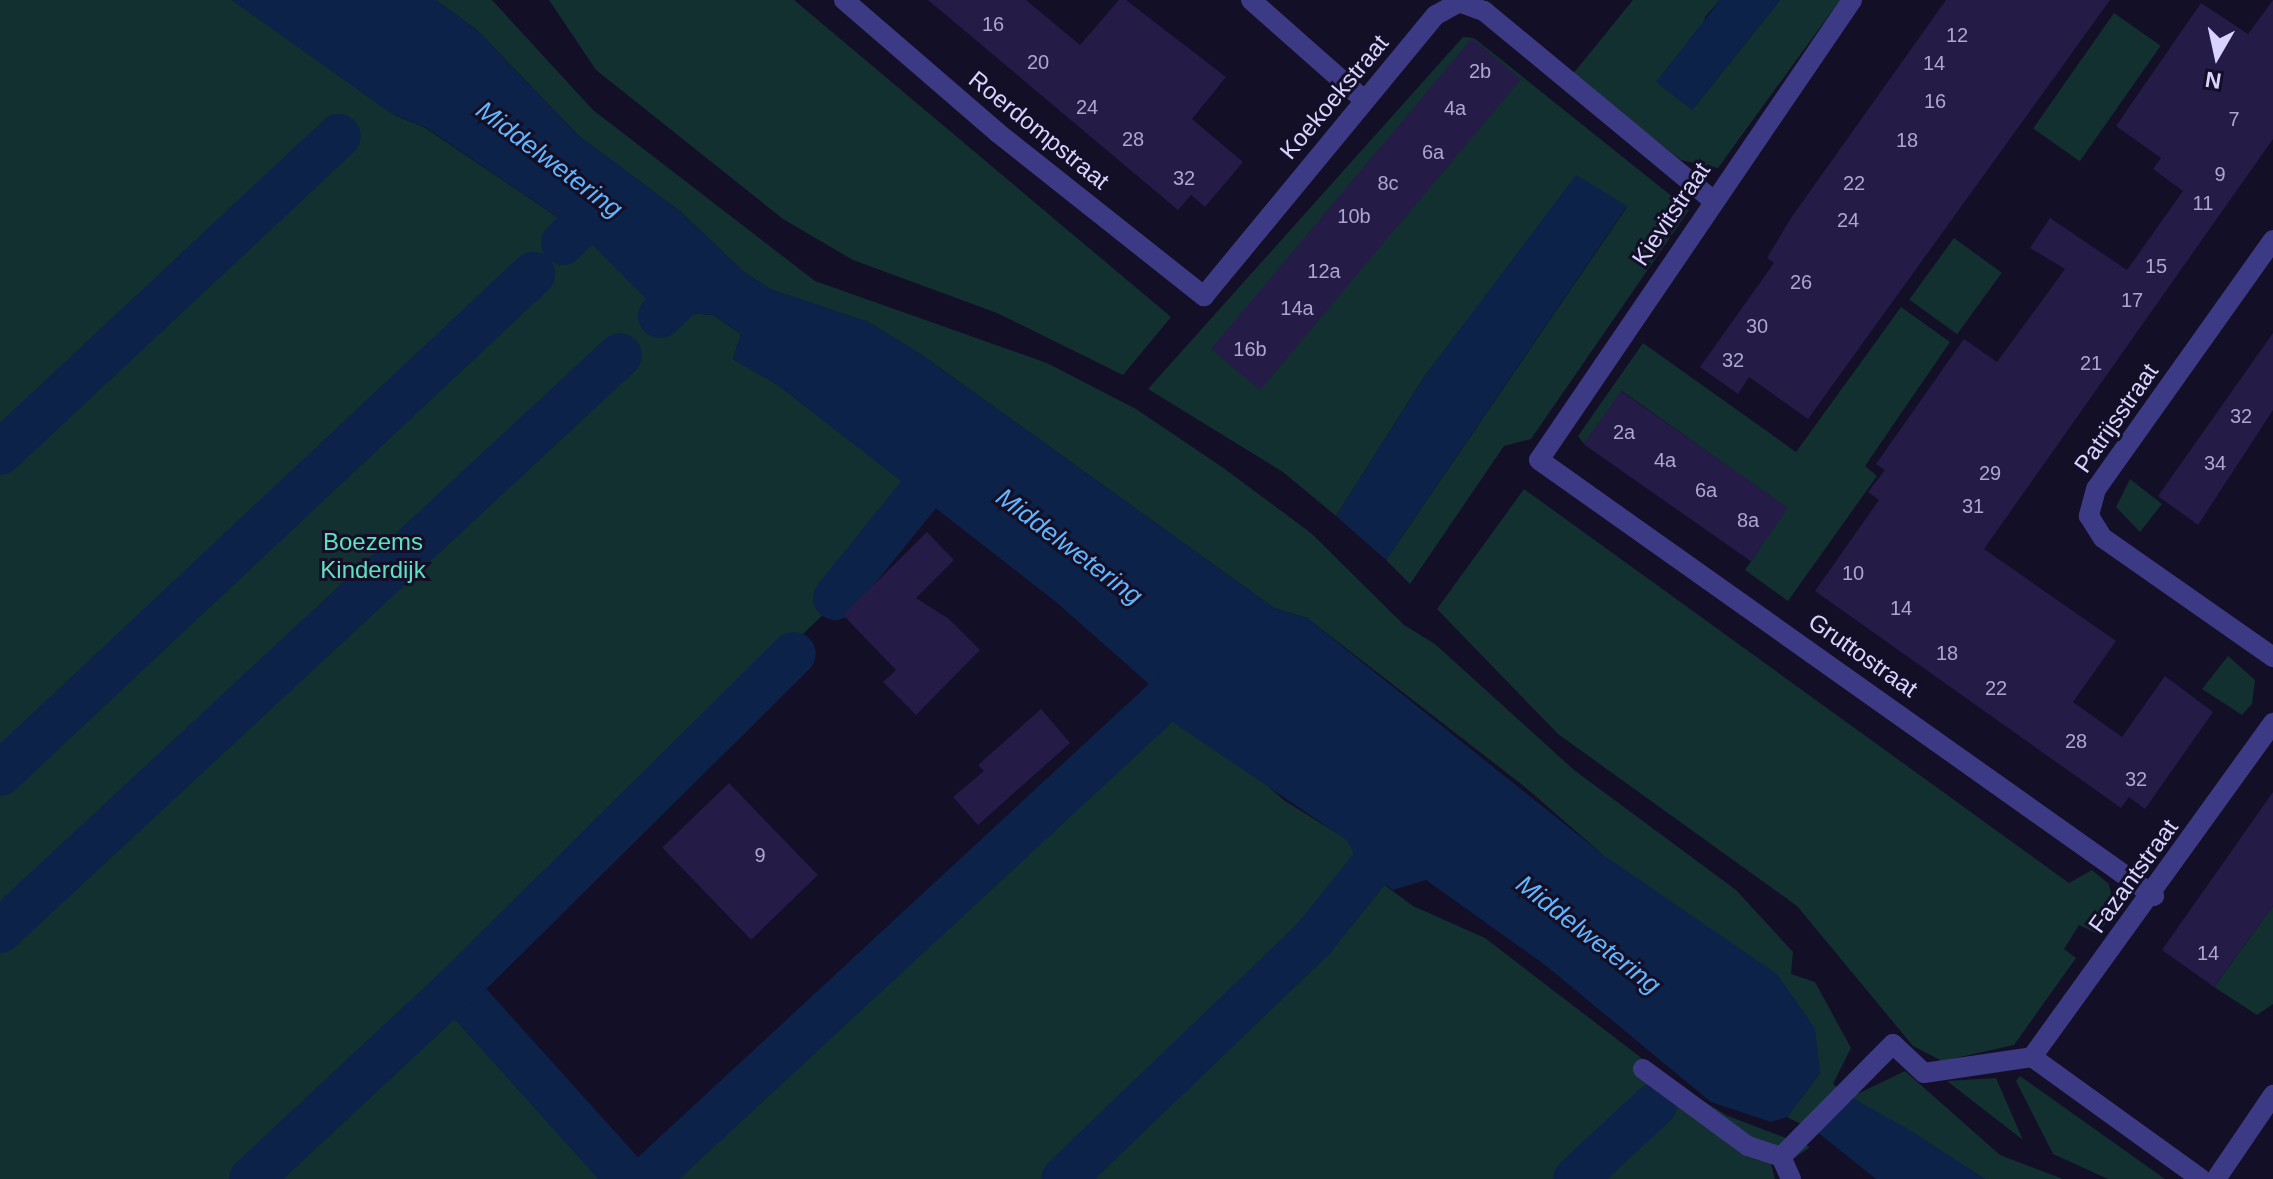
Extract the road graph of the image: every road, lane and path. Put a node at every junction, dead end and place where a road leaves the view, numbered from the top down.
1 (844, 0) edge
2 (1251, 0) edge
3 (1852, 0) edge
4 (1364, 100) junction
5 (1711, 199) junction
6 (2273, 240) edge
7 (1204, 296) joint
8 (1539, 460) joint
9 (2273, 657) edge
10 (2273, 723) edge
11 (2154, 896) junction
12 (2032, 1057) junction
13 (1643, 1069) dead end
14 (2273, 1095) edge
15 (1781, 1157) junction
16 (1791, 1179) edge
17 (2201, 1179) edge
18 (2216, 1179) edge

1 - 7 street, Roerdompstraat
2 - 4 street
3 - 5 street, Kievitstraat
4 - 5 street, Koekoekstraat
4 - 7 street, Koekoekstraat
5 - 8 street, Kievitstraat
6 - 9 street, Patrijsstraat
8 - 11 street, Gruttostraat
10 - 11 street, Fazantstraat
11 - 12 street, Fazantstraat
12 - 15 street
12 - 17 street
13 - 15 street
14 - 18 street
15 - 16 street

